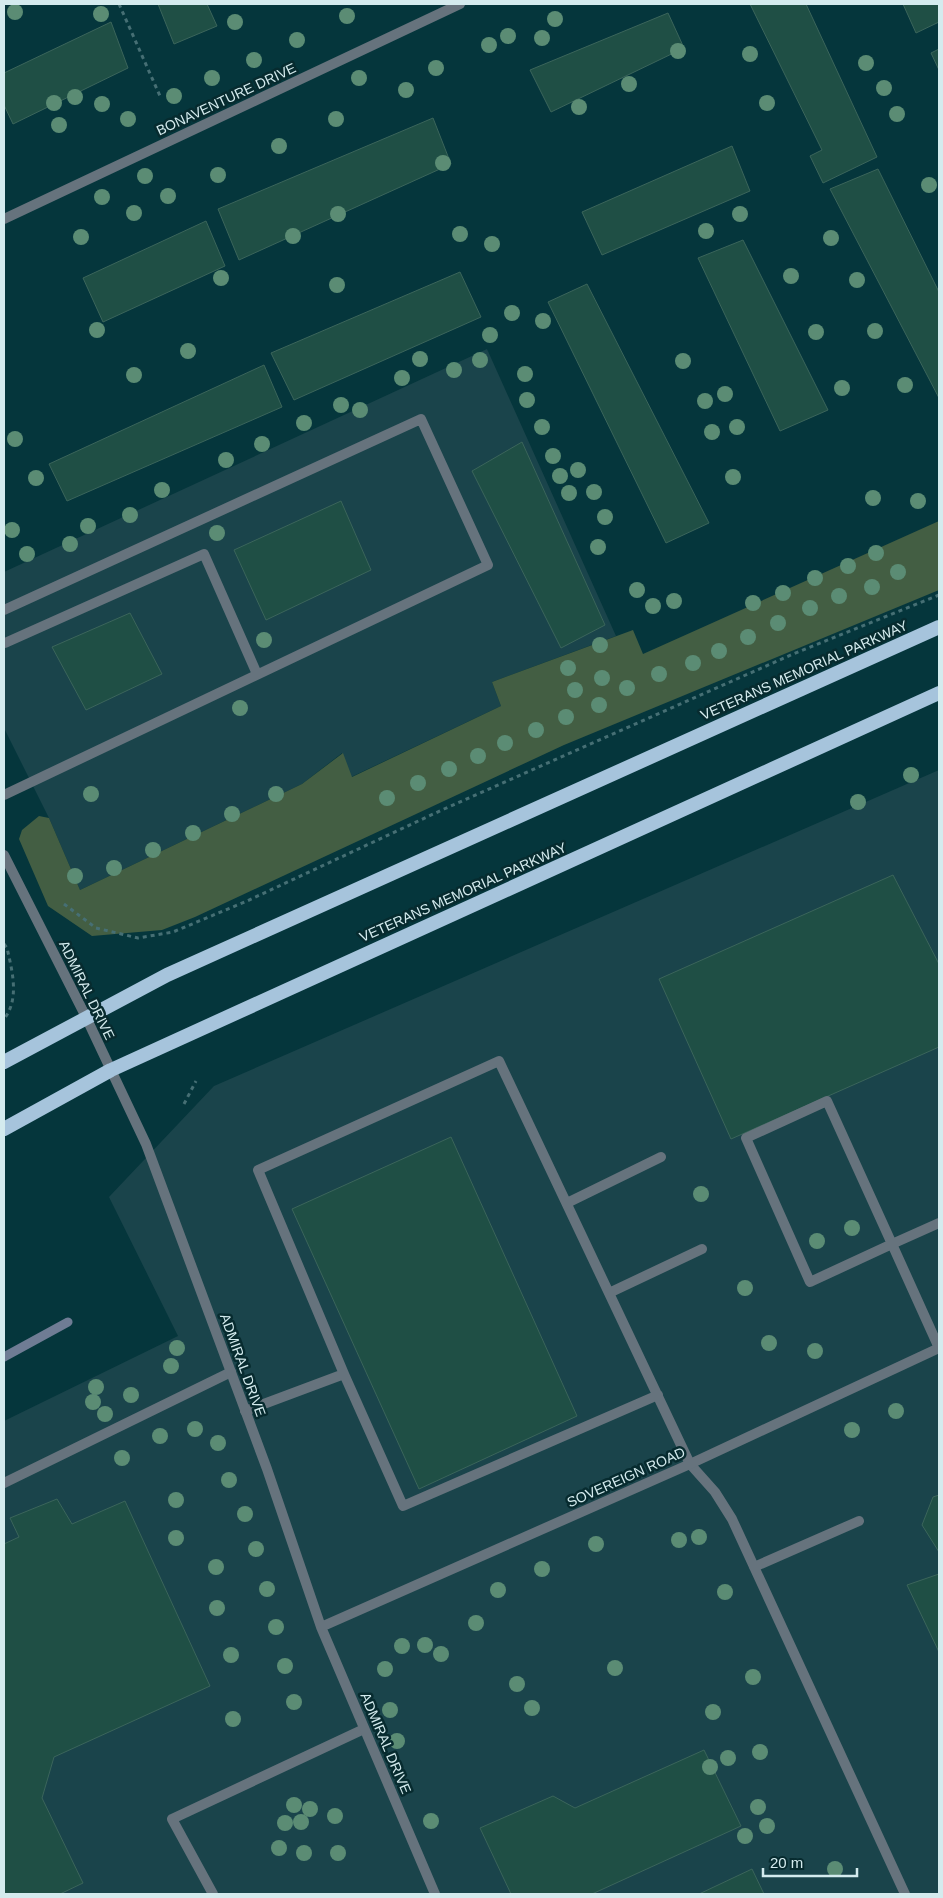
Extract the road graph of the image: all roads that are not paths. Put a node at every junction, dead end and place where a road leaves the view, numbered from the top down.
1 (460, 4) edge
2 (4, 219) edge
3 (4, 610) edge
4 (939, 627) edge
5 (5, 643) edge
6 (257, 674) junction
7 (939, 693) edge
8 (4, 795) edge
9 (4, 855) edge
10 (86, 1017) junction
11 (4, 1062) edge
12 (111, 1070) junction
13 (4, 1129) edge
14 (661, 1156) dead end
15 (566, 1203) junction
16 (939, 1223) edge
17 (892, 1244) junction
18 (702, 1249) dead end
19 (609, 1293) junction
20 (939, 1348) edge
21 (231, 1372) junction
22 (344, 1374) junction
23 (658, 1395) junction
24 (245, 1411) junction
25 (690, 1464) junction
26 (4, 1483) edge
27 (859, 1521) dead end
28 (754, 1567) junction
29 (321, 1627) junction
30 (364, 1729) junction
31 (213, 1894) edge
32 (435, 1894) edge
33 (905, 1894) edge

1 - 2 street, BONAVENTURE DRIVE
3 - 6 street
4 - 10 highway, VETERANS MEMORIAL PARKWAY
5 - 6 street
6 - 8 street
7 - 12 highway, VETERANS MEMORIAL PARKWAY
9 - 10 street, ADMIRAL DRIVE
10 - 11 highway, VETERANS MEMORIAL PARKWAY
10 - 12 street, ADMIRAL DRIVE
12 - 13 highway, VETERANS MEMORIAL PARKWAY
12 - 21 street, ADMIRAL DRIVE
14 - 15 street
15 - 19 street
15 - 22 street
16 - 17 street
17 - 17 street
17 - 20 street
18 - 19 street
19 - 23 street
20 - 25 street, SOVEREIGN ROAD
21 - 24 street, ADMIRAL DRIVE
21 - 26 street
22 - 23 street
22 - 24 street
23 - 25 street
24 - 29 street, ADMIRAL DRIVE
25 - 28 street
25 - 29 street, SOVEREIGN ROAD
27 - 28 street
28 - 33 street
29 - 30 street, ADMIRAL DRIVE
30 - 31 street
30 - 32 street, ADMIRAL DRIVE

